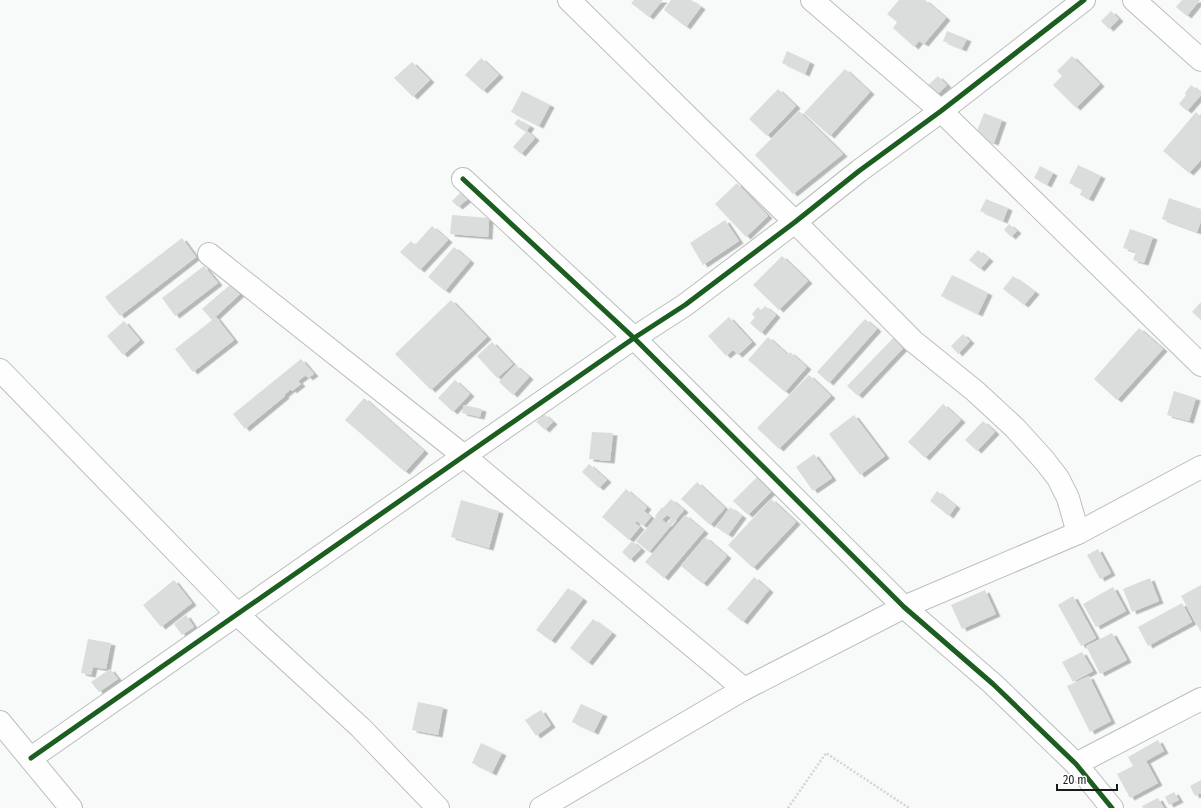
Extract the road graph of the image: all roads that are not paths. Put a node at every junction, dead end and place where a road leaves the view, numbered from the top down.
1 (569, 0) edge
2 (812, 0) edge
3 (1084, 0) edge
4 (1135, 0) edge
5 (1201, 60) edge
6 (940, 111) junction
7 (463, 179) dead end
8 (796, 222) junction
9 (209, 254) dead end
10 (634, 338) junction
11 (1201, 365) edge
12 (0, 370) edge
13 (464, 456) junction
14 (1201, 467) edge
15 (1078, 533) junction
16 (904, 607) junction
17 (237, 614) junction
18 (744, 689) junction
19 (1201, 698) edge
20 (0, 722) edge
21 (31, 758) junction
22 (1076, 764) junction
23 (71, 808) edge
24 (438, 808) edge
25 (541, 808) edge
26 (1112, 808) edge

1 - 8 street
2 - 6 street
3 - 6 street
4 - 5 street
6 - 8 street
6 - 11 street
7 - 10 street
8 - 10 street
8 - 15 street
9 - 13 street
10 - 13 street
10 - 16 street
12 - 17 street
13 - 17 street
13 - 18 street
14 - 15 street
15 - 16 street
16 - 18 street
16 - 22 street
17 - 21 street
17 - 24 street
18 - 25 street
19 - 22 street
20 - 21 street
21 - 23 street
22 - 26 street

